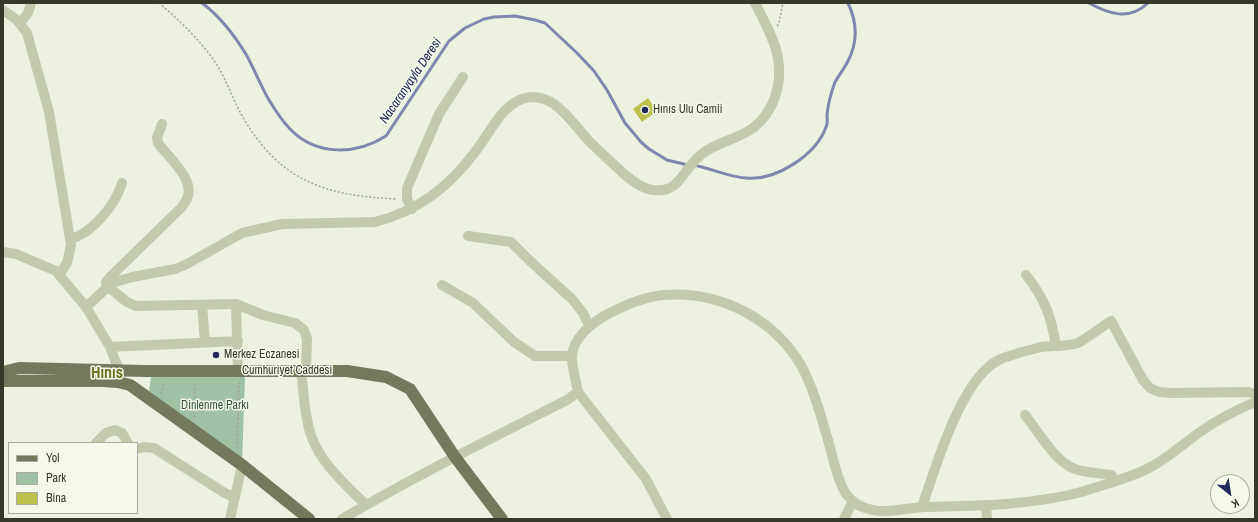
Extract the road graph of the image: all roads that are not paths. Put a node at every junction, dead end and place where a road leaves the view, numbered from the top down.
1 (31, 3) edge
2 (755, 3) edge
3 (3, 10) edge
4 (20, 23) junction
5 (463, 77) dead end
6 (162, 124) dead end
7 (122, 183) dead end
8 (412, 209) junction
9 (468, 236) dead end
10 (70, 239) junction
11 (3, 252) edge
12 (59, 275) junction
13 (1026, 275) dead end
14 (442, 285) dead end
15 (108, 287) junction
16 (236, 304) junction
17 (202, 305) junction
18 (86, 307) junction
19 (589, 326) junction
20 (238, 341) junction
21 (205, 342) junction
22 (1056, 346) junction
23 (110, 347) junction
24 (572, 356) junction
25 (303, 371) junction
26 (3, 372) edge
27 (118, 376) junction
28 (238, 377) junction
29 (3, 381) edge
30 (578, 392) junction
31 (1255, 394) edge
32 (1255, 402) edge
33 (1026, 415) dead end
34 (97, 442) edge
35 (127, 442) edge
36 (138, 449) edge
37 (455, 456) junction
38 (242, 465) junction
39 (1116, 481) junction
40 (235, 498) junction
41 (853, 501) junction
42 (366, 505) junction
43 (986, 505) junction
44 (922, 507) junction
45 (886, 515) edge
46 (230, 519) edge
47 (309, 519) edge
48 (342, 519) edge
49 (502, 519) edge
50 (667, 519) edge
51 (844, 519) edge
52 (987, 519) edge

1 - 4 street
2 - 8 street
3 - 4 street
4 - 10 street
5 - 8 street
6 - 15 street
7 - 10 street
8 - 15 street
9 - 19 street
10 - 12 street
11 - 12 street
12 - 18 street
13 - 22 street
14 - 24 street
15 - 17 street
15 - 18 street
16 - 17 street
16 - 20 street
16 - 25 street
17 - 21 street
18 - 23 street
19 - 24 street
19 - 41 street
20 - 21 street
20 - 28 street
21 - 23 street
22 - 31 street
22 - 44 street
23 - 27 street
24 - 30 street
25 - 28 main road, Cumhuriyet Caddesi
25 - 37 main road, Cumhuriyet Caddesi
25 - 42 street
26 - 27 main road, Cumhuriyet Caddesi
27 - 28 main road, Cumhuriyet Caddesi
27 - 29 main road, Cumhuriyet Caddesi
27 - 38 main road, Cumhuriyet Caddesi
30 - 37 street
30 - 50 street
32 - 39 street
33 - 39 street
34 - 35 street
36 - 40 street
37 - 42 street
37 - 49 main road, Cumhuriyet Caddesi
38 - 40 street
38 - 47 main road, Cumhuriyet Caddesi
39 - 43 street
40 - 46 street
41 - 45 street
41 - 51 street
42 - 48 street
43 - 44 street
43 - 52 street
44 - 45 street

